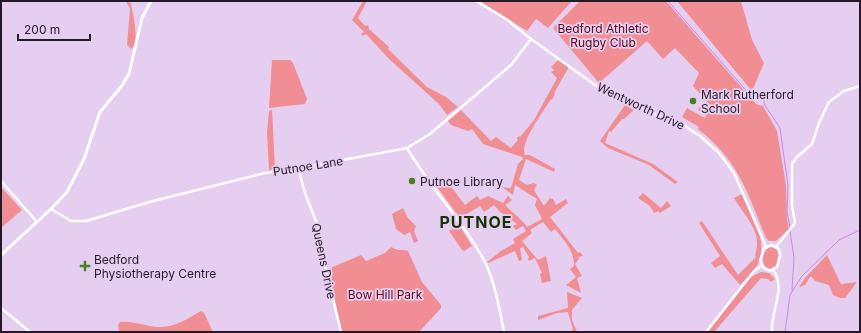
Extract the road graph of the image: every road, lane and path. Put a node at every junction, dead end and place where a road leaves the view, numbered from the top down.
1 (151, 1) edge
2 (476, 1) edge
3 (531, 39) junction
4 (860, 86) edge
5 (407, 148) junction
6 (298, 168) junction
7 (1, 181) edge
8 (51, 209) junction
9 (37, 222) junction
10 (766, 247) junction
11 (776, 247) junction
12 (1, 255) edge
13 (761, 266) junction
14 (773, 270) junction
15 (1, 308) edge
16 (30, 332) edge
17 (341, 332) edge
18 (504, 332) edge
19 (706, 332) edge
20 (772, 332) edge

1 - 8 main road
2 - 3 street, Wentworth Drive
3 - 5 street, Putnoe Lane
3 - 10 street, Wentworth Drive
4 - 11 street
5 - 6 street, Putnoe Lane
5 - 18 street
6 - 8 street, Putnoe Lane
6 - 17 street, Queens Drive
7 - 9 street
8 - 9 main road
9 - 12 main road
10 - 11 street
10 - 13 street
11 - 14 street
13 - 14 street
13 - 19 street
14 - 20 street
15 - 16 street

